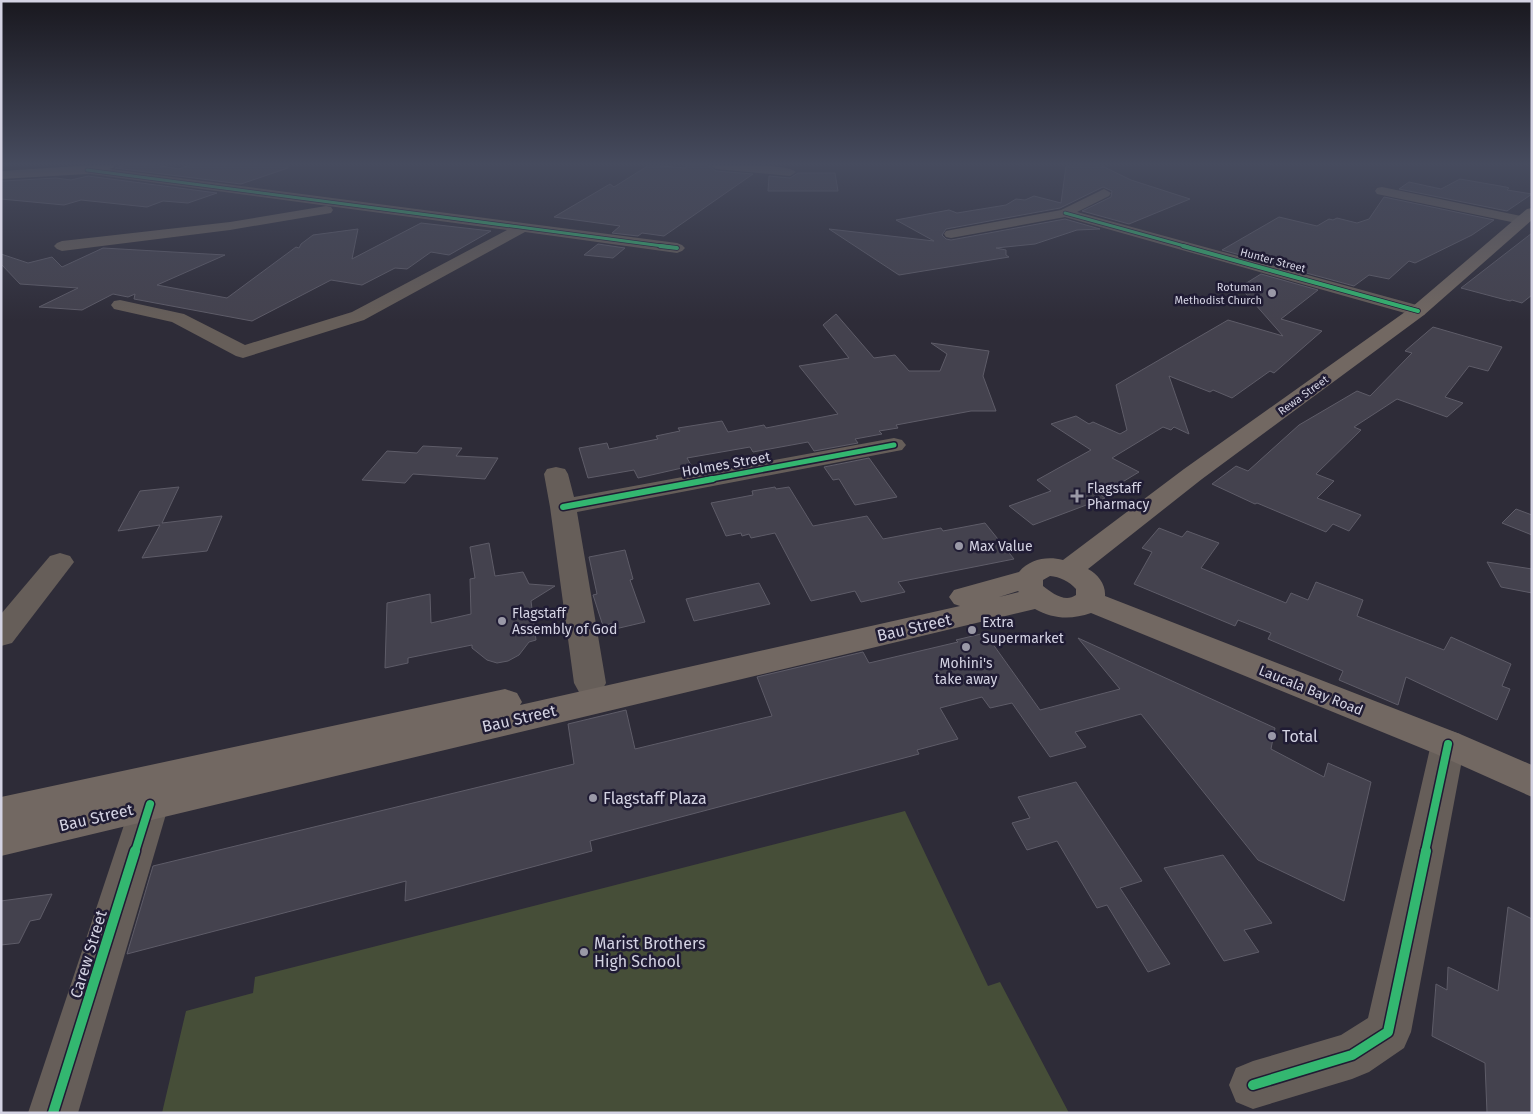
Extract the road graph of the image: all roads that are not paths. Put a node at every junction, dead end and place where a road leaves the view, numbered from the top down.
1 (281, 217) edge
2 (444, 217) edge
3 (1043, 217) edge
4 (1079, 217) edge
5 (1525, 217) edge
6 (524, 227) junction
7 (951, 234) dead end
8 (62, 246) dead end
9 (677, 248) dead end
10 (120, 305) dead end
11 (1418, 311) junction
12 (894, 446) dead end
13 (556, 474) dead end
14 (564, 506) junction
15 (60, 562) dead end
16 (1068, 570) junction
17 (1033, 589) junction
18 (1088, 601) junction
19 (1, 635) edge
20 (590, 683) junction
21 (1448, 744) junction
22 (1532, 782) edge
23 (150, 804) junction
24 (1, 814) edge
25 (1, 839) edge
26 (1253, 1085) dead end
27 (53, 1113) edge

1 - 8 street
2 - 6 street
3 - 7 street
4 - 11 street, Hunter Street
5 - 11 main road, Rewa Street
6 - 9 street
6 - 10 street
11 - 16 main road, Rewa Street
12 - 14 street, Holmes Street
13 - 14 street
14 - 20 street
15 - 19 street
16 - 17 main road
16 - 18 main road
17 - 18 main road
17 - 20 main road, Bau Street
17 - 23 main road, Bau Street
18 - 21 main road, Laucala Bay Road
20 - 24 main road, Bau Street
21 - 22 main road, Laucala Bay Road
21 - 26 street
23 - 25 main road, Bau Street
23 - 27 street, Carew Street

